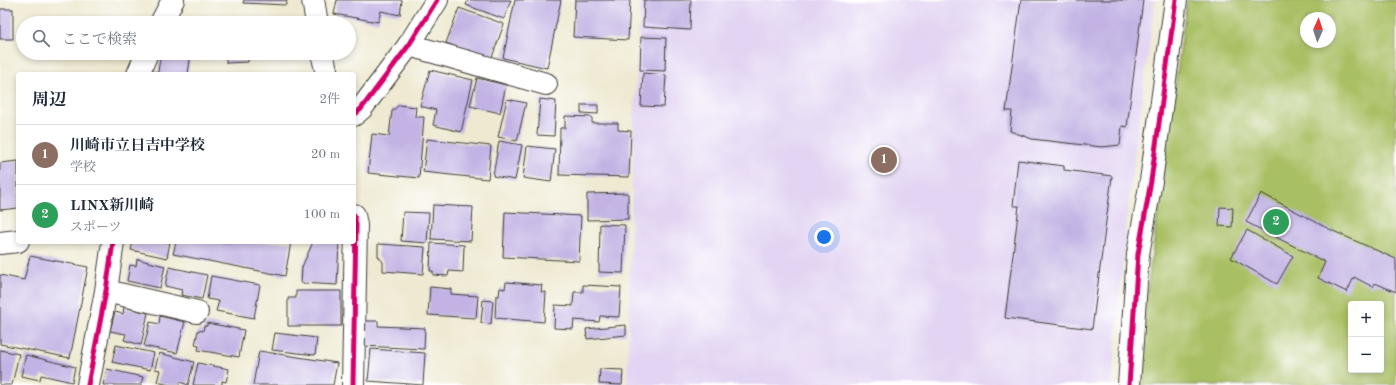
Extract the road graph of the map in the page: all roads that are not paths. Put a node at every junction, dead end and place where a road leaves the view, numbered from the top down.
1 (173, 0) edge
2 (313, 0) edge
3 (437, 0) edge
4 (1176, 0) edge
5 (165, 16) edge
6 (316, 16) edge
7 (409, 45) junction
8 (144, 60) edge
9 (324, 60) edge
10 (139, 72) edge
11 (327, 72) edge
12 (546, 84) dead end
13 (356, 113) edge
14 (16, 241) edge
15 (0, 243) edge
16 (113, 244) edge
17 (356, 244) edge
18 (106, 291) junction
19 (197, 312) dead end
20 (88, 385) edge
21 (353, 385) edge
22 (1129, 385) edge

1 - 5 street
2 - 6 street
3 - 7 street
4 - 22 street
7 - 12 street
7 - 13 street
8 - 10 street
9 - 11 street
14 - 15 street
16 - 18 street
17 - 21 street
18 - 19 street
18 - 20 street

